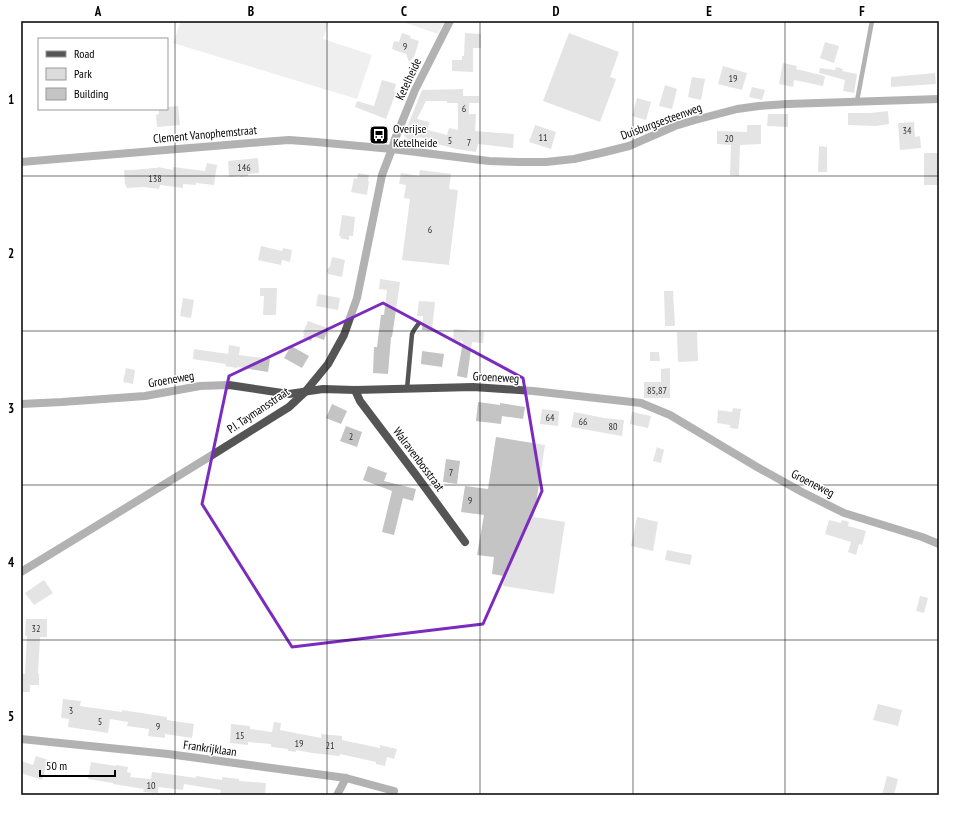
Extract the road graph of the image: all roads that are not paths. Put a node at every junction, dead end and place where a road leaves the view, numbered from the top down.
1 (450, 21) edge
2 (872, 21) edge
3 (939, 99) edge
4 (857, 101) junction
5 (392, 149) junction
6 (21, 162) edge
7 (419, 323) dead end
8 (355, 390) junction
9 (408, 390) junction
10 (305, 392) junction
11 (21, 404) edge
12 (465, 542) dead end
13 (939, 544) edge
14 (21, 572) edge
15 (21, 738) edge
16 (346, 778) junction
17 (394, 791) dead end
18 (337, 795) edge

1 - 5 street, Ketelheide
2 - 4 lane
3 - 4 street, Duisburgsesteenweg
4 - 5 street, Duisburgsesteenweg
5 - 6 street, Clement Vanophemstraat
5 - 10 street, P.I. Taymansstraat
7 - 9 lane
8 - 9 street, Groeneweg
8 - 10 street, Groeneweg
8 - 12 street, Walravenbosstraat
9 - 13 street, Groeneweg
10 - 11 street, Groeneweg
10 - 14 street, P.I. Taymansstraat
15 - 16 street, Frankrijklaan
16 - 17 street, Frankrijklaan
16 - 18 street

